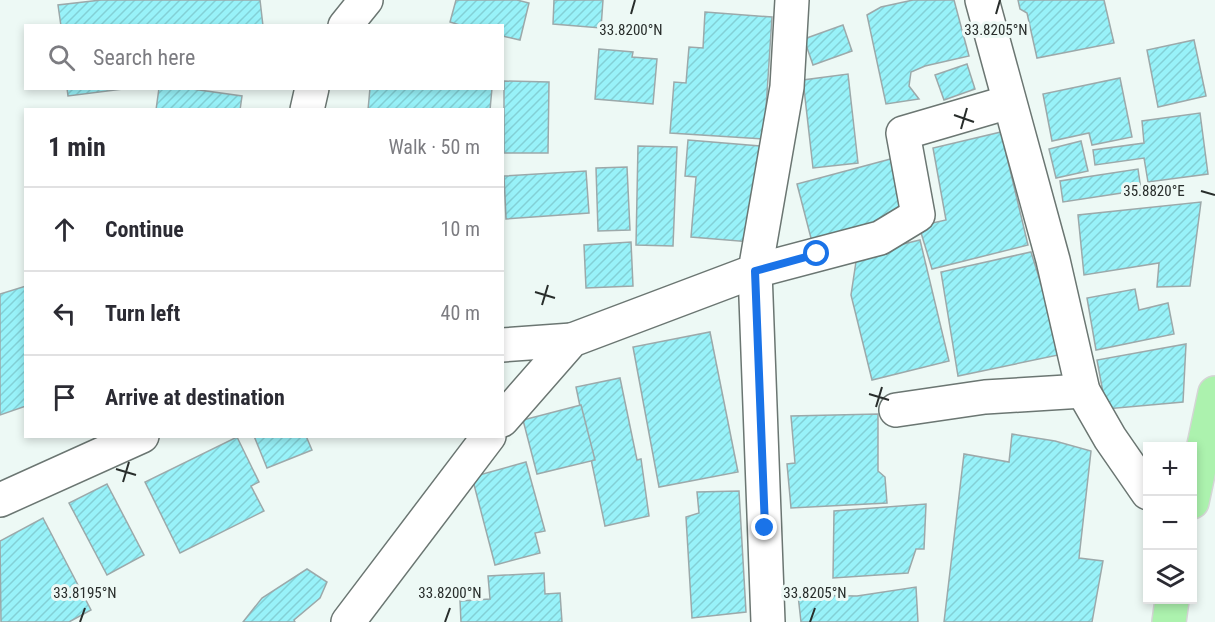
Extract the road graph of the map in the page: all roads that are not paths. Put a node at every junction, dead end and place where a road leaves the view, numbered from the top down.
1 (366, 0) edge
2 (792, 0) edge
3 (982, 0) edge
4 (347, 24) edge
5 (312, 90) edge
6 (1009, 102) junction
7 (307, 108) edge
8 (755, 271) junction
9 (572, 340) junction
10 (504, 345) edge
11 (1083, 391) junction
12 (1215, 393) edge
13 (896, 410) dead end
14 (504, 418) edge
15 (136, 438) edge
16 (487, 438) edge
17 (1143, 486) edge
18 (1194, 496) edge
19 (0, 500) edge
20 (1171, 604) edge
21 (348, 622) edge
22 (768, 622) edge
23 (1169, 622) edge

1 - 4 street
2 - 8 street
3 - 6 street
5 - 7 street
6 - 8 street
6 - 11 street
8 - 9 street
8 - 22 street
9 - 10 street
9 - 14 street
11 - 13 street
11 - 17 street
12 - 18 highway
15 - 19 street
16 - 21 street
20 - 23 highway

